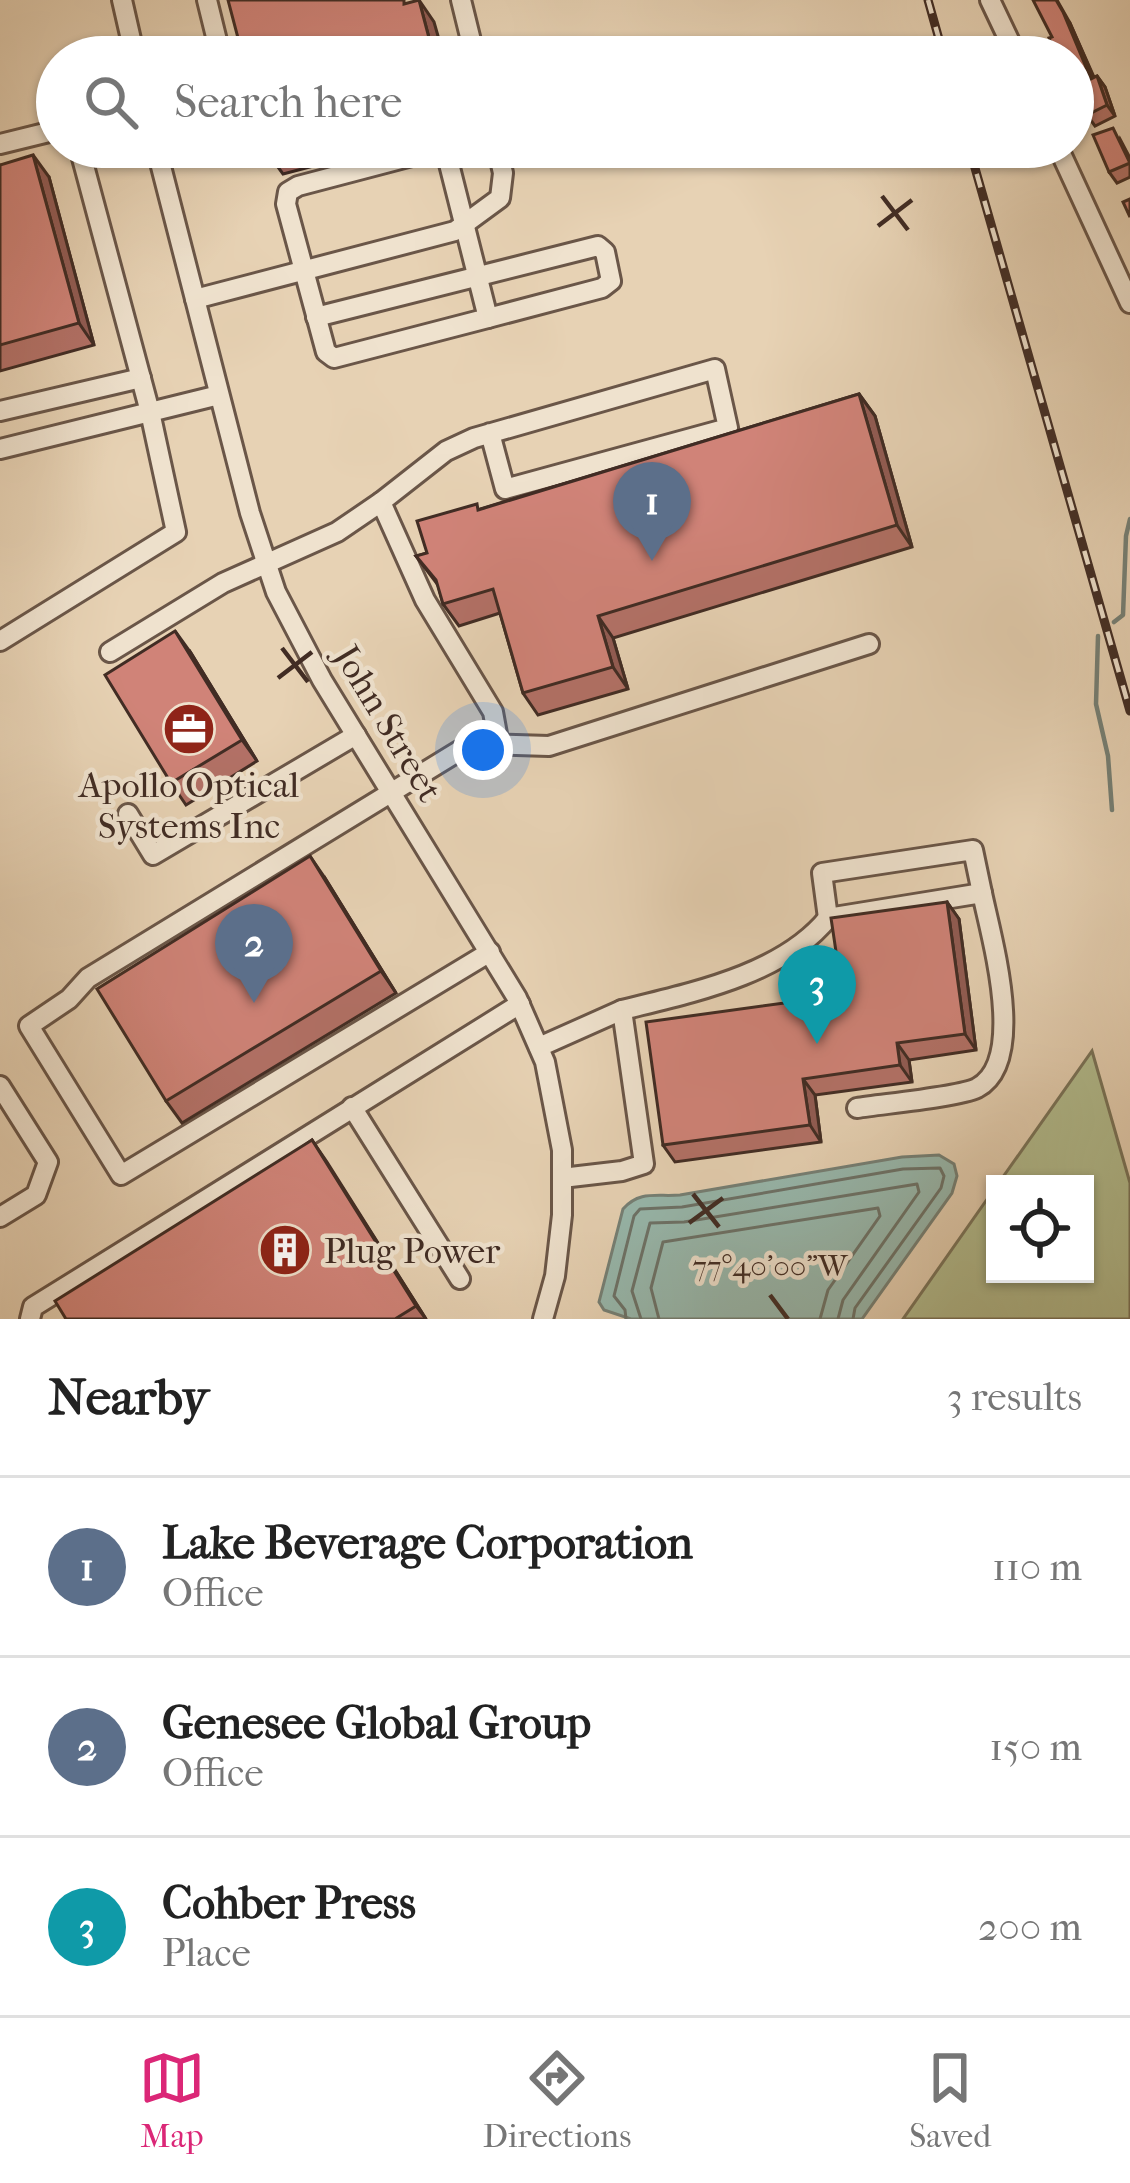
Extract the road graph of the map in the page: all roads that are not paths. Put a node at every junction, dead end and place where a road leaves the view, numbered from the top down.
1 (122, 0) edge
2 (207, 0) edge
3 (460, 0) edge
4 (990, 0) edge
5 (130, 36) edge
6 (216, 36) edge
7 (469, 36) edge
8 (1007, 36) edge
9 (36, 136) edge
10 (0, 145) edge
11 (85, 168) edge
12 (161, 168) edge
13 (368, 168) edge
14 (450, 168) edge
15 (502, 168) edge
16 (1068, 168) edge
17 (466, 225) junction
18 (304, 271) junction
19 (478, 276) junction
20 (195, 299) junction
21 (1130, 303) edge
22 (316, 317) junction
23 (488, 318) junction
24 (141, 378) junction
25 (219, 395) junction
26 (0, 411) edge
27 (150, 412) junction
28 (490, 433) junction
29 (0, 449) edge
30 (381, 502) junction
31 (266, 562) junction
32 (0, 641) edge
33 (869, 644) dead end
34 (110, 652) dead end
35 (356, 734) junction
36 (499, 745) junction
37 (392, 792) junction
38 (128, 814) dead end
39 (982, 892) junction
40 (828, 918) junction
41 (490, 952) junction
42 (520, 1004) junction
43 (622, 1010) junction
44 (539, 1047) junction
45 (0, 1086) edge
46 (352, 1107) junction
47 (856, 1108) dead end
48 (562, 1178) junction
49 (0, 1217) edge
50 (460, 1279) dead end
51 (31, 1319) edge
52 (543, 1319) edge

1 - 5 street
2 - 6 street
3 - 7 street
4 - 8 street
9 - 10 street
11 - 24 street
12 - 20 street, John Street
13 - 18 street
14 - 17 street
15 - 17 street
16 - 21 street
17 - 18 street
17 - 19 street
18 - 20 street
18 - 22 street
19 - 22 street
19 - 23 street
19 - 23 street
20 - 25 street, John Street
22 - 23 street
24 - 26 street
24 - 27 street
25 - 27 street
25 - 31 street, John Street
27 - 29 street
27 - 32 street
28 - 28 street
28 - 30 street
30 - 31 street
30 - 36 street
31 - 34 street
31 - 35 street, John Street
33 - 36 street
35 - 37 street, John Street
35 - 38 street
36 - 37 street
37 - 41 street, John Street
37 - 41 street
39 - 40 street
39 - 40 street
39 - 47 street
40 - 43 street
41 - 42 street, John Street
42 - 44 street, John Street
42 - 46 street
43 - 44 street
43 - 48 street
44 - 48 street, John Street
45 - 49 street
46 - 50 street
46 - 51 street
48 - 52 street, John Street

